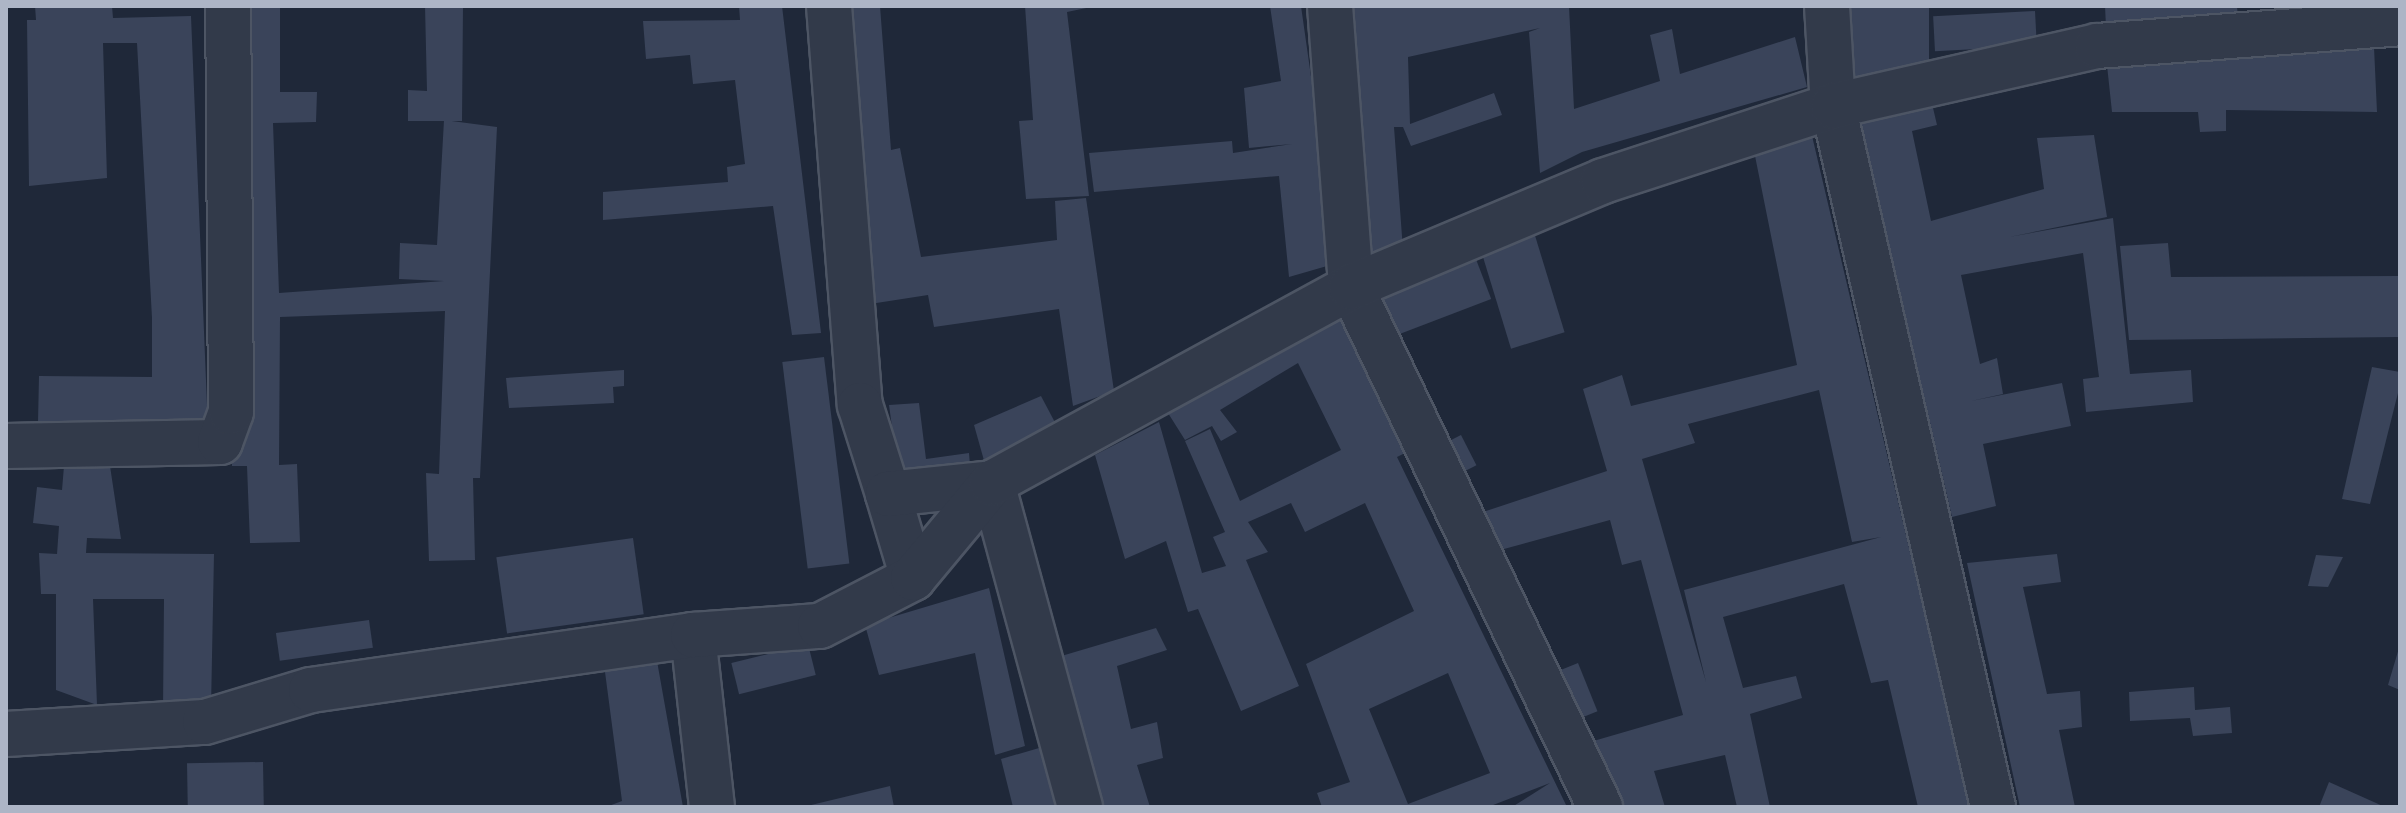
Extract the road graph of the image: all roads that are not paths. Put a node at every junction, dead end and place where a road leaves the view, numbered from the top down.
1 (228, 6) edge
2 (829, 6) edge
3 (1330, 6) edge
4 (1827, 6) edge
5 (2400, 23) edge
6 (1833, 106) junction
7 (1351, 287) junction
8 (6, 446) edge
9 (992, 483) junction
10 (888, 494) junction
11 (913, 578) junction
12 (693, 635) junction
13 (6, 734) edge
14 (712, 807) edge
15 (1080, 807) edge
16 (1600, 807) edge
17 (1993, 807) edge

1 - 8 street
2 - 10 street
3 - 7 street
4 - 6 street
5 - 6 street
6 - 7 street
6 - 17 street
7 - 9 street
7 - 16 street
9 - 10 street
9 - 11 street
9 - 15 street
10 - 11 street
11 - 12 street
12 - 13 street
12 - 14 street

